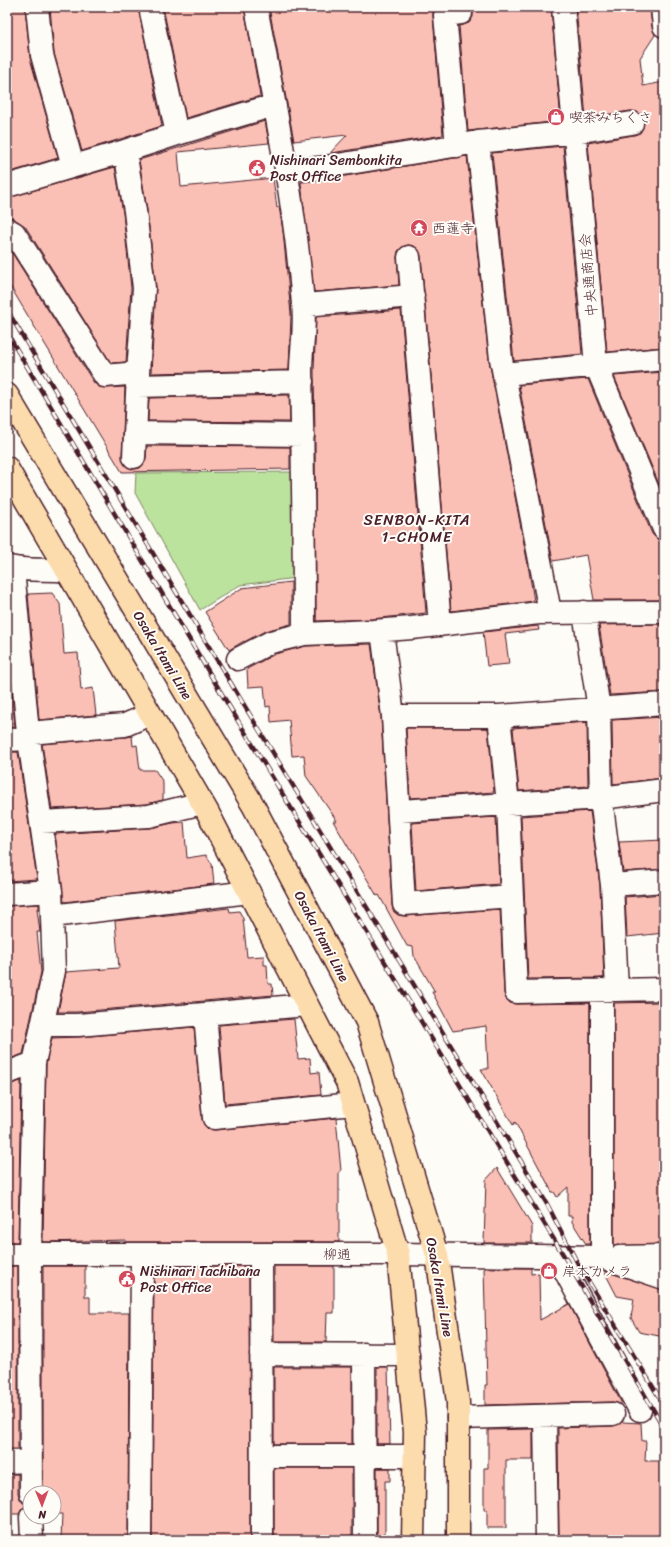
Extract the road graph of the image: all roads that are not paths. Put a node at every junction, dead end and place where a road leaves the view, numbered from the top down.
1 (36, 7) edge
2 (150, 7) edge
3 (256, 7) edge
4 (460, 7) edge
5 (563, 7) edge
6 (662, 7) edge
7 (664, 19) edge
8 (664, 26) edge
9 (274, 105) junction
10 (632, 123) dead end
11 (575, 132) junction
12 (177, 134) junction
13 (467, 144) junction
14 (125, 151) junction
15 (73, 166) junction
16 (286, 170) junction
17 (7, 186) edge
18 (7, 229) edge
19 (409, 257) dead end
20 (412, 296) junction
21 (304, 305) junction
22 (664, 359) edge
23 (596, 365) junction
24 (504, 374) junction
25 (138, 379) junction
26 (302, 382) junction
27 (7, 395) edge
28 (135, 433) junction
29 (303, 435) junction
30 (134, 457) dead end
31 (7, 468) edge
32 (664, 529) edge
33 (10, 568) edge
34 (67, 571) junction
35 (550, 612) junction
36 (584, 612) junction
37 (664, 612) edge
38 (440, 625) junction
39 (382, 631) junction
40 (304, 634) junction
41 (238, 658) dead end
42 (664, 704) edge
43 (599, 709) junction
44 (150, 714) junction
45 (393, 716) junction
46 (499, 716) junction
47 (29, 736) junction
48 (7, 740) edge
49 (664, 790) edge
50 (601, 798) junction
51 (202, 803) junction
52 (508, 804) junction
53 (400, 811) junction
54 (41, 822) junction
55 (664, 881) edge
56 (612, 885) junction
57 (51, 891) junction
58 (249, 892) junction
59 (7, 894) edge
60 (512, 896) junction
61 (52, 916) junction
62 (664, 989) edge
63 (610, 990) junction
64 (307, 1005) junction
65 (205, 1014) junction
66 (42, 1025) junction
67 (34, 1063) junction
68 (7, 1073) edge
69 (353, 1104) junction
70 (7, 1254) edge
71 (30, 1254) junction
72 (142, 1254) junction
73 (261, 1254) junction
74 (398, 1254) junction
75 (437, 1255) junction
76 (556, 1256) junction
77 (664, 1256) edge
78 (602, 1257) junction
79 (664, 1278) edge
80 (261, 1354) junction
81 (364, 1354) junction
82 (408, 1355) junction
83 (640, 1410) dead end
84 (613, 1414) dead end
85 (546, 1416) junction
86 (458, 1418) junction
87 (262, 1456) junction
88 (365, 1456) junction
89 (415, 1456) junction
90 (31, 1461) junction
91 (7, 1462) edge
92 (31, 1485) edge
93 (31, 1525) edge
94 (32, 1540) edge
95 (140, 1540) edge
96 (262, 1540) edge
97 (365, 1540) edge
98 (413, 1540) edge
99 (458, 1540) edge
100 (547, 1540) edge

1 - 15 street
2 - 12 street
3 - 9 street
4 - 13 street
5 - 11 street, 中央通商店会
6 - 7 street
7 - 8 street
9 - 12 street
9 - 16 street
10 - 11 street
11 - 13 street
11 - 23 street, 中央通商店会
12 - 14 street
13 - 16 street
13 - 24 street
14 - 15 street
14 - 25 street
15 - 17 street
16 - 21 street
18 - 25 street
19 - 20 street
20 - 21 street
20 - 38 street
21 - 26 street
22 - 23 street
23 - 24 street
23 - 32 street, 中央通商店会
24 - 35 street
25 - 26 street
25 - 28 street
26 - 29 street
27 - 75 main road, Osaka Itami Line
28 - 29 street
28 - 30 street
29 - 40 street
31 - 34 main road
33 - 34 street
33 - 47 street
34 - 44 main road
35 - 36 street
35 - 38 street
36 - 37 street
36 - 43 street
38 - 39 street
39 - 40 street
39 - 45 street
40 - 41 street
42 - 43 street
43 - 46 street
43 - 50 street
44 - 47 street
44 - 51 main road
45 - 46 street
45 - 53 street
46 - 52 street
47 - 48 street
47 - 54 street
49 - 50 street
50 - 52 street
50 - 56 street
51 - 54 street
51 - 58 main road
52 - 53 street
52 - 60 street
53 - 60 street
54 - 57 street
55 - 56 street
56 - 63 street
57 - 59 street
57 - 61 street
58 - 61 street
58 - 64 main road
60 - 63 street
61 - 66 street
62 - 63 street
63 - 78 street
64 - 65 street
64 - 69 main road
65 - 66 street
65 - 69 street
66 - 67 street
67 - 68 street
67 - 71 street
69 - 74 main road
70 - 71 street, 柳通
71 - 72 street, 柳通
71 - 90 street
72 - 73 street, 柳通
72 - 95 street
73 - 74 street, 柳通
73 - 80 street
74 - 75 street, 柳通
74 - 82 main road
75 - 76 street, 柳通
75 - 86 main road, Osaka Itami Line
76 - 78 street, 柳通
76 - 83 street
77 - 78 street
78 - 79 street, 柳通
80 - 81 street
80 - 87 street
81 - 82 street
81 - 88 street
82 - 89 main road
84 - 85 street
85 - 86 street
85 - 100 street
86 - 99 main road, Osaka Itami Line
87 - 88 street
87 - 96 street
88 - 89 street
88 - 97 street
89 - 98 main road
90 - 91 street
90 - 92 street
93 - 94 street

